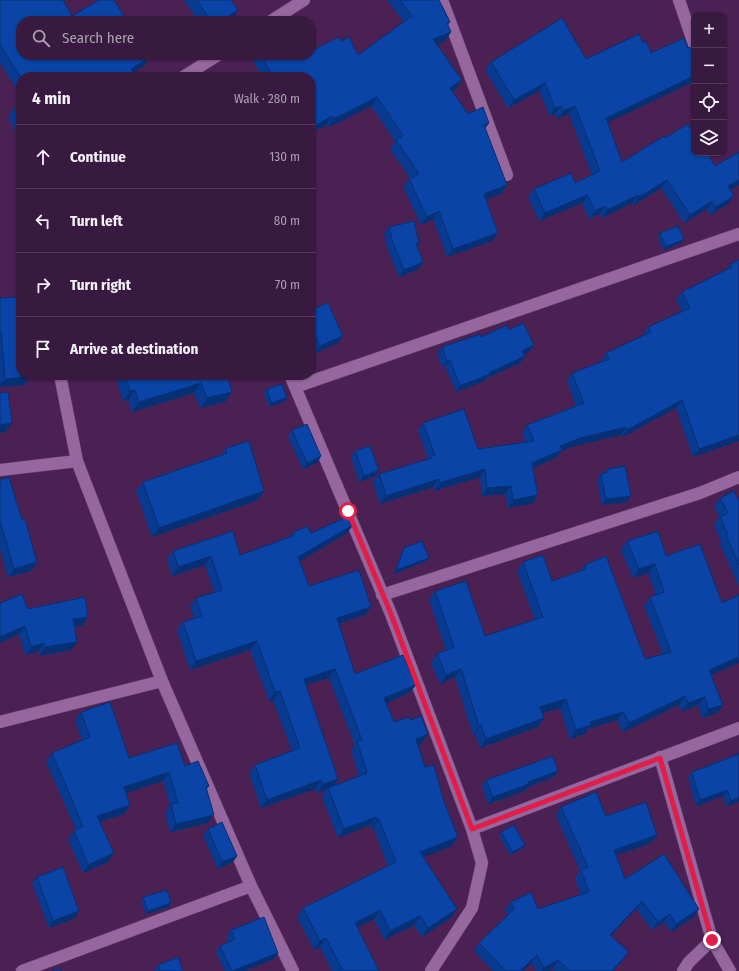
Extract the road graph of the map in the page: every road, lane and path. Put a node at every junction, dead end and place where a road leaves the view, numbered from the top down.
1 (304, 0) edge
2 (442, 0) edge
3 (679, 0) edge
4 (279, 16) edge
5 (691, 35) edge
6 (210, 60) edge
7 (191, 72) edge
8 (507, 174) dead end
9 (739, 234) edge
10 (61, 380) edge
11 (292, 380) edge
12 (315, 380) edge
13 (316, 380) edge
14 (295, 387) junction
15 (77, 461) junction
16 (0, 470) edge
17 (739, 477) edge
18 (382, 595) junction
19 (162, 681) junction
20 (0, 722) edge
21 (739, 728) edge
22 (660, 758) junction
23 (472, 829) junction
24 (251, 886) junction
25 (712, 940) junction
26 (22, 971) edge
27 (293, 971) edge
28 (431, 971) edge
29 (683, 971) edge
30 (730, 971) edge

1 - 4 street
2 - 8 street
3 - 5 street
6 - 7 street
9 - 13 street
10 - 15 street
11 - 14 street
12 - 14 street
14 - 18 street
15 - 16 street
15 - 19 street
17 - 18 street
18 - 23 street
19 - 20 street
19 - 24 street
21 - 22 street
22 - 23 street
22 - 25 street
23 - 28 street
24 - 26 street
24 - 27 street
25 - 29 street
25 - 30 street

